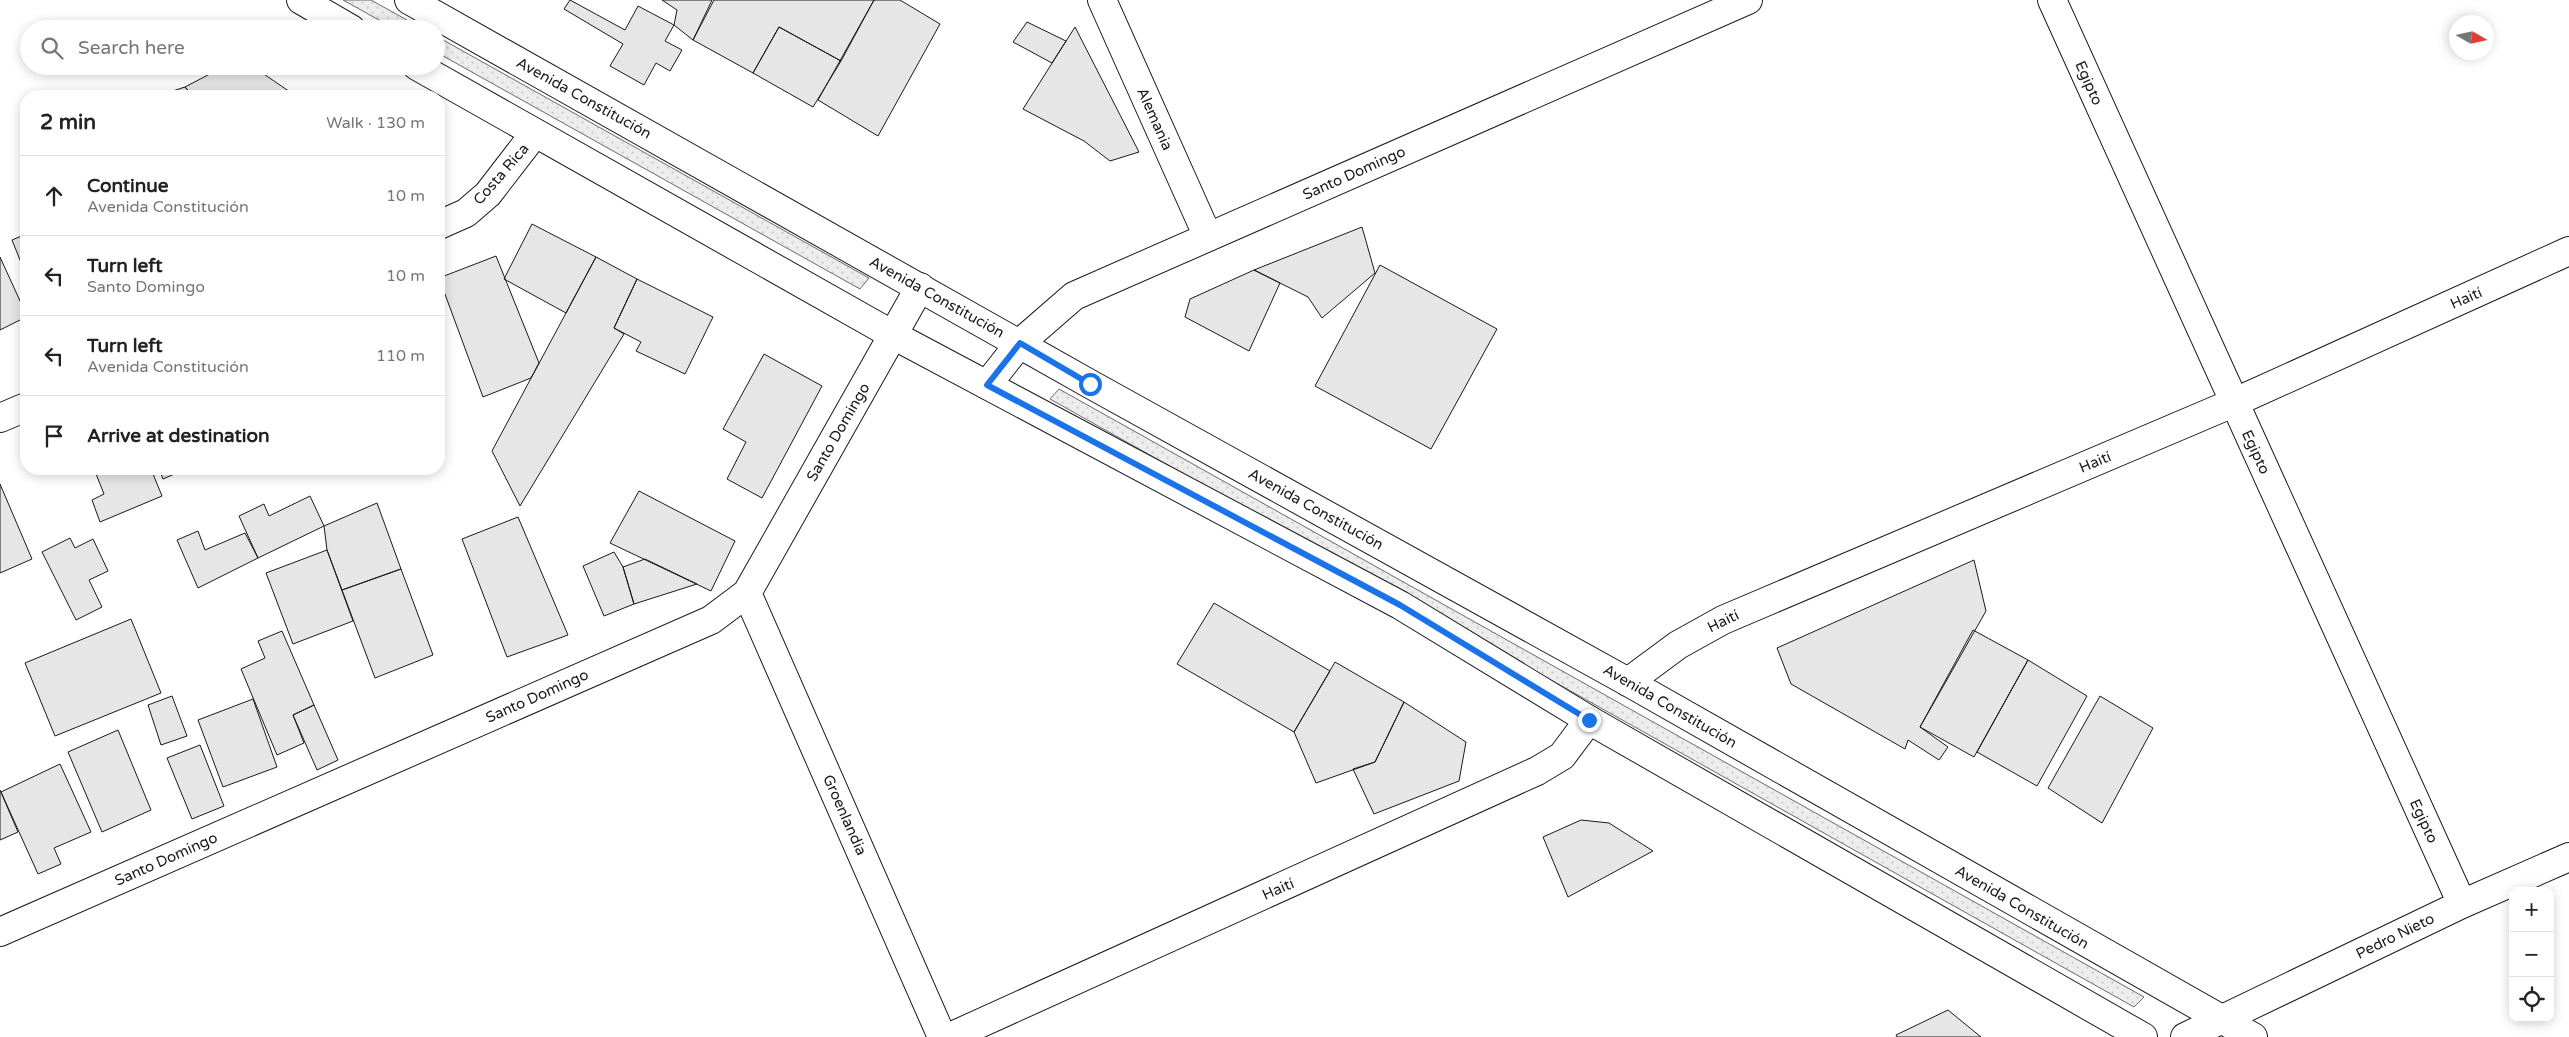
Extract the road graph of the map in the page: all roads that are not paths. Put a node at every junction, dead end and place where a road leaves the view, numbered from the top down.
1 (301, 0) edge
2 (1102, 0) edge
3 (1748, 0) edge
4 (2052, 0) edge
5 (425, 3) edge
6 (335, 20) edge
7 (433, 75) edge
8 (535, 133) junction
9 (445, 222) edge
10 (1208, 237) junction
11 (2569, 252) edge
12 (920, 287) junction
13 (893, 335) junction
14 (1020, 343) junction
15 (987, 385) junction
16 (2233, 403) junction
17 (20, 410) edge
18 (0, 418) edge
19 (747, 593) junction
20 (1628, 682) junction
21 (1589, 720) junction
22 (2569, 856) edge
23 (2462, 904) junction
24 (0, 932) edge
25 (2222, 1020) junction
26 (942, 1037) edge
27 (950, 1037) edge
28 (2143, 1037) edge
29 (2186, 1037) edge
30 (2252, 1037) edge

1 - 6 street
2 - 10 street, Alemania
3 - 10 street, Santo Domingo
4 - 16 street, Egipto
5 - 12 street, Avenida Constitución
7 - 8 street
8 - 9 street, Costa Rica
8 - 13 street
10 - 14 street, Santo Domingo
11 - 16 street, Haití
12 - 13 street, Santo Domingo
12 - 14 street, Avenida Constitución
13 - 15 street
13 - 19 street, Santo Domingo
14 - 15 street, Santo Domingo
14 - 20 street, Avenida Constitución
15 - 21 street
16 - 20 street, Haití
16 - 23 street, Egipto
17 - 18 street
19 - 24 street, Santo Domingo
19 - 26 street, Groenlandia
20 - 25 street, Avenida Constitución
21 - 27 street, Haití
21 - 28 street
22 - 23 street, Pedro Nieto
23 - 25 street, Pedro Nieto
25 - 29 street, Pedro Nieto
25 - 30 street, Avenida Constitución

